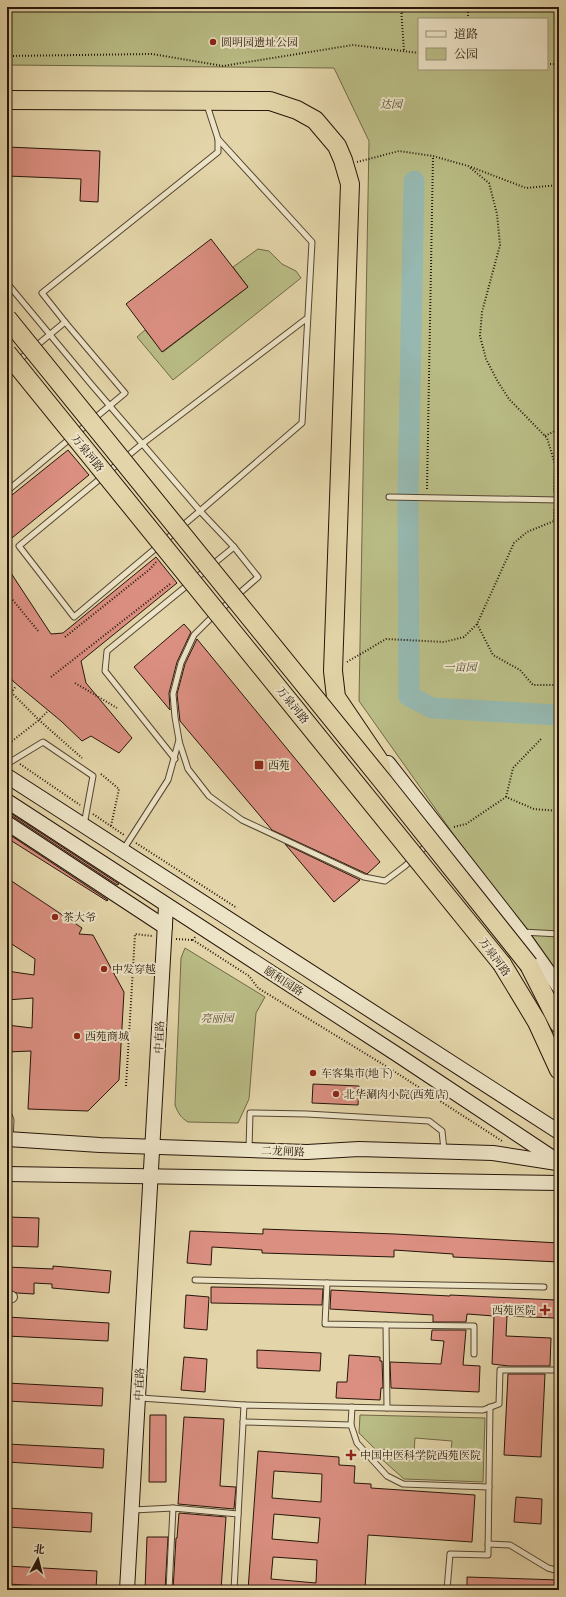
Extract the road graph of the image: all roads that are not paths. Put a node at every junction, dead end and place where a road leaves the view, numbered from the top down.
1 (7, 100) edge
2 (205, 100) junction
3 (218, 139) junction
4 (7, 283) edge
5 (7, 318) edge
6 (306, 319) junction
7 (65, 322) junction
8 (50, 334) junction
9 (7, 353) edge
10 (7, 370) edge
11 (110, 406) junction
12 (142, 444) junction
13 (7, 491) edge
14 (390, 496) dead end
15 (556, 500) edge
16 (200, 511) junction
17 (234, 546) junction
18 (179, 740) junction
19 (175, 759) junction
20 (388, 763) dead end
21 (7, 764) edge
22 (7, 776) edge
23 (384, 782) junction
24 (7, 801) edge
25 (7, 823) edge
26 (84, 826) junction
27 (442, 831) junction
28 (126, 844) junction
29 (166, 906) junction
30 (165, 932) junction
31 (520, 932) junction
32 (559, 934) edge
33 (559, 987) edge
34 (559, 1024) edge
35 (559, 1070) edge
36 (7, 1110) edge
37 (559, 1132) edge
38 (9, 1140) edge
39 (154, 1146) junction
40 (249, 1150) junction
41 (444, 1151) junction
42 (559, 1163) edge
43 (7, 1174) edge
44 (151, 1178) junction
45 (559, 1183) edge
46 (195, 1280) dead end
47 (327, 1283) junction
48 (544, 1287) dead end
49 (386, 1325) junction
50 (474, 1354) dead end
51 (559, 1370) edge
52 (138, 1398) junction
53 (244, 1405) junction
54 (352, 1407) junction
55 (490, 1407) junction
56 (387, 1408) junction
57 (243, 1422) junction
58 (351, 1425) junction
59 (489, 1487) junction
60 (173, 1508) junction
61 (132, 1510) junction
62 (238, 1514) junction
63 (488, 1544) junction
64 (559, 1571) edge
65 (127, 1590) edge
66 (169, 1590) edge
67 (234, 1590) edge
68 (447, 1590) edge

1 - 2 highway
2 - 3 lane
2 - 23 highway
3 - 6 lane
3 - 7 lane
4 - 8 lane
5 - 23 highway, 万泉河路, bridge
6 - 12 lane
6 - 16 lane
7 - 8 lane
7 - 11 lane
8 - 10 lane
8 - 11 lane
9 - 35 highway, 万泉河路, bridge
11 - 12 lane
11 - 13 lane
12 - 16 lane
12 - 16 lane
14 - 15 lane
16 - 17 lane
17 - 18 lane
17 - 19 lane
18 - 19 lane
18 - 27 lane
19 - 28 lane
20 - 27 main road
21 - 26 lane
22 - 26 main road, 颐和园路
23 - 34 highway, 万泉河路, bridge
24 - 29 main road, 颐和园路
25 - 30 main road
26 - 28 main road, 颐和园路
27 - 31 main road
28 - 37 main road, 颐和园路
29 - 30 main road, 中直路
29 - 42 main road, 颐和园路
30 - 39 main road, 中直路
31 - 32 lane
31 - 33 main road
36 - 38 lane
38 - 39 main road, 二龙闸路
39 - 40 main road, 二龙闸路
39 - 44 main road, 中直路
40 - 41 main road, 二龙闸路
40 - 41 lane
41 - 42 main road, 二龙闸路
43 - 44 main road
44 - 45 main road
44 - 52 main road, 中直路
46 - 47 lane
47 - 48 lane
47 - 49 lane
49 - 50 lane
49 - 56 lane
51 - 55 lane
52 - 53 lane
52 - 61 main road, 中直路
53 - 54 lane
53 - 57 lane
54 - 56 lane
54 - 58 lane
55 - 56 lane
55 - 59 lane
57 - 58 lane
57 - 62 lane
58 - 59 lane
59 - 63 lane
60 - 61 lane
60 - 62 lane
60 - 66 lane
61 - 65 main road, 中直路
62 - 67 lane
63 - 64 lane
63 - 68 lane

